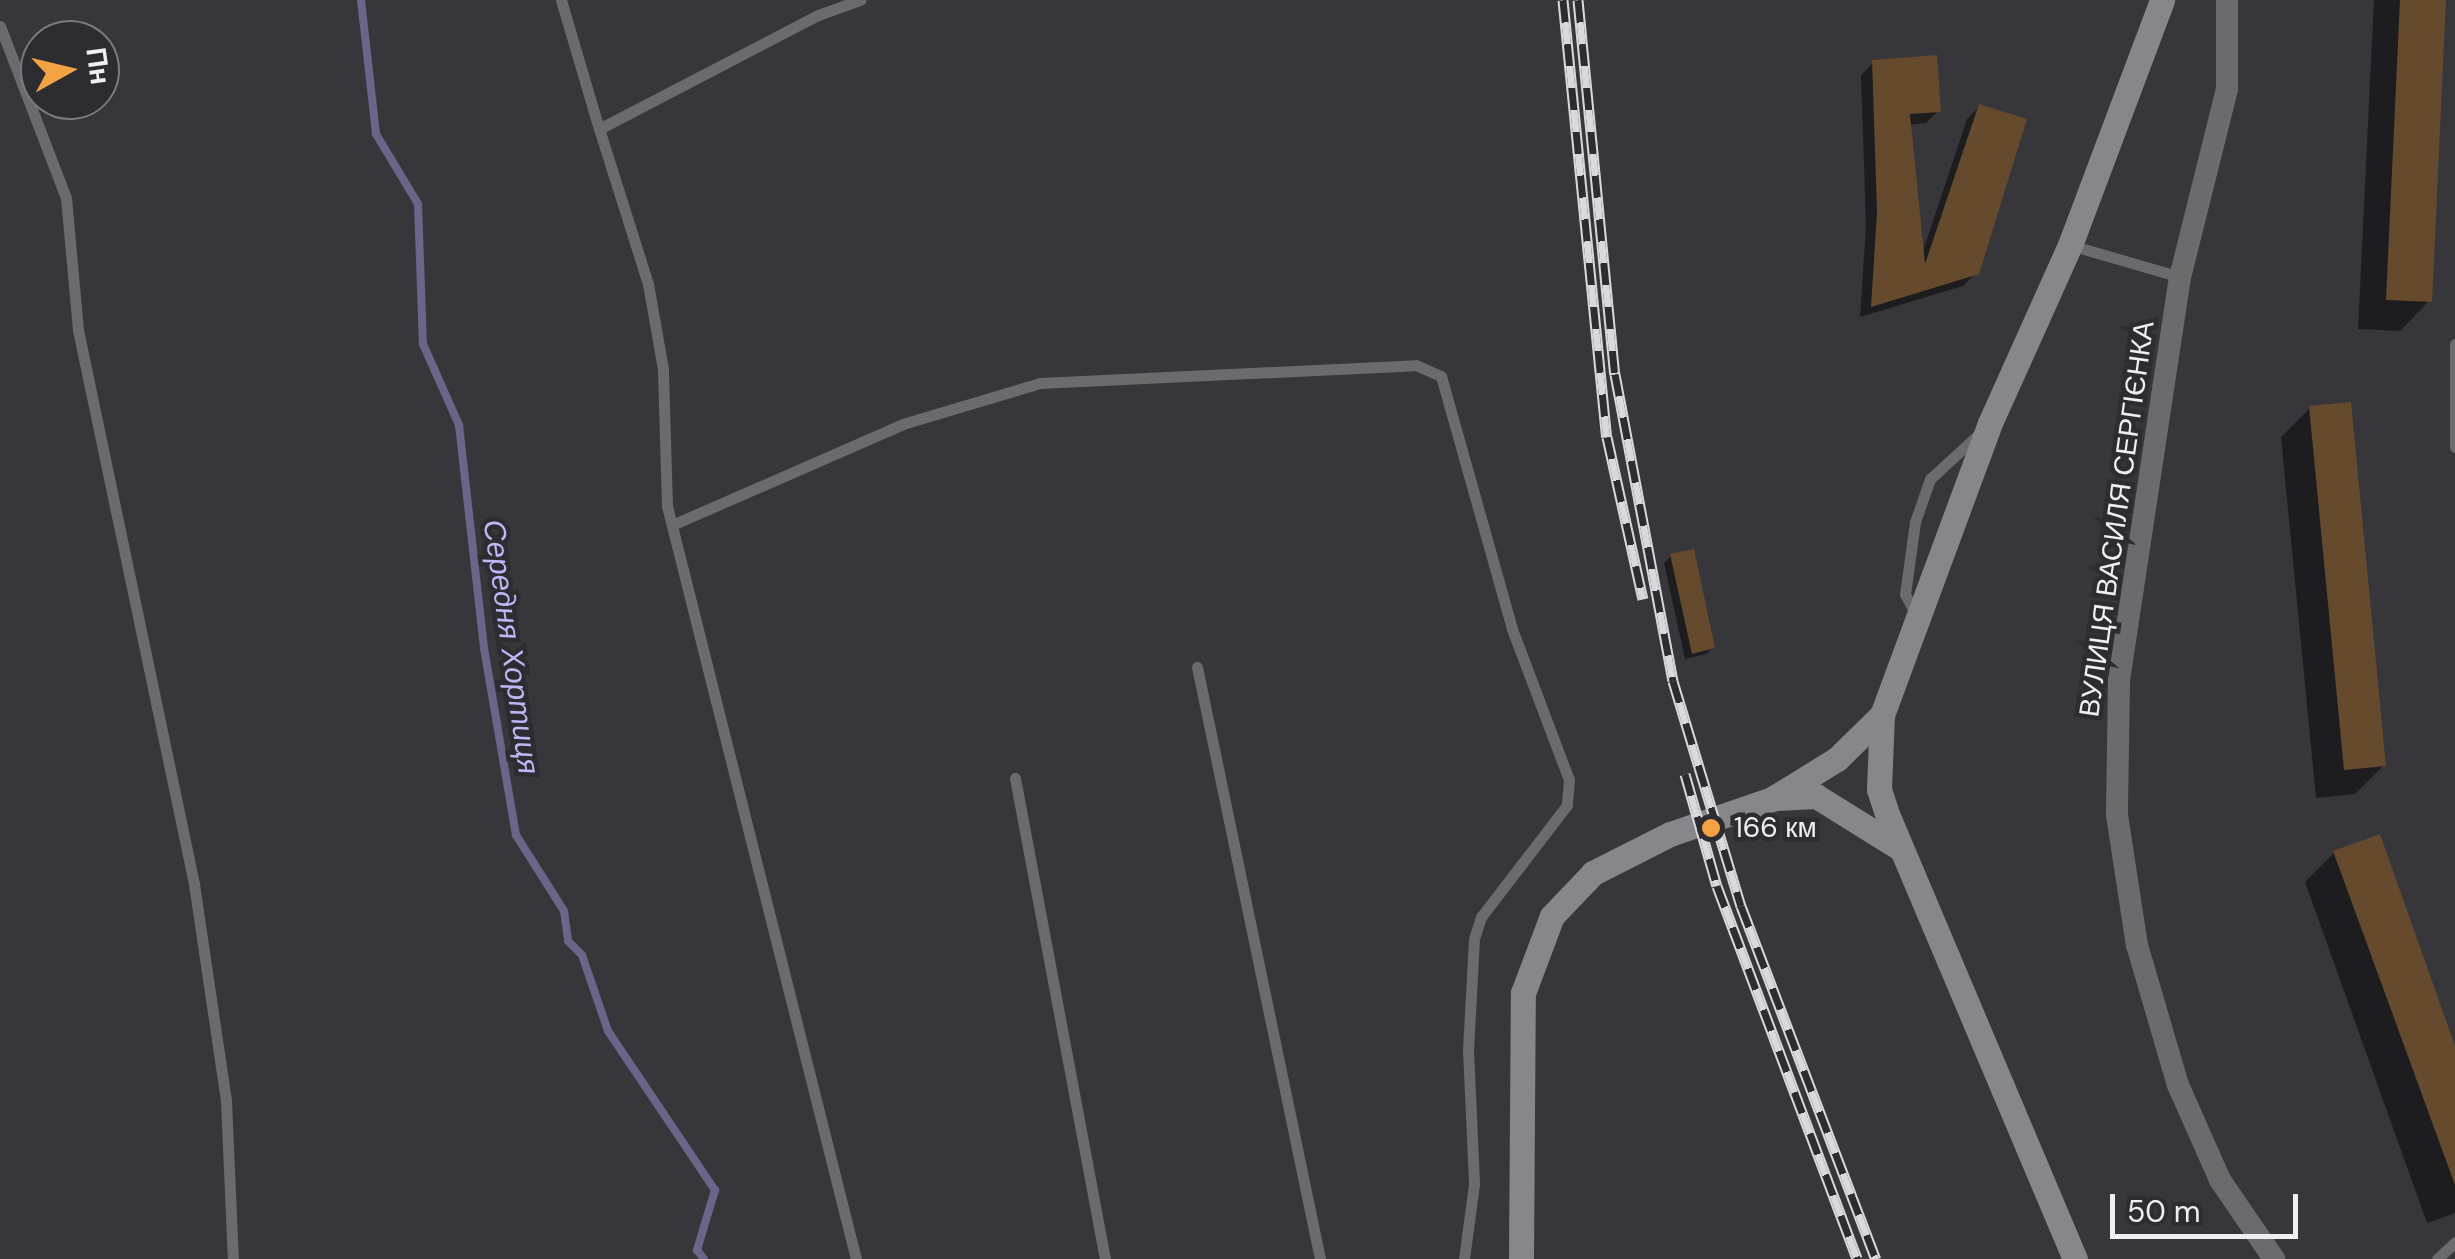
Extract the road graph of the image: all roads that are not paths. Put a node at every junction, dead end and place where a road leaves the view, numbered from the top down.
1 (561, 0) edge
2 (812, 0) edge
3 (860, 0) edge
4 (2162, 0) edge
5 (2227, 0) edge
6 (818, 15) junction
7 (0, 26) edge
8 (600, 130) junction
9 (2070, 245) junction
10 (2180, 277) junction
11 (2455, 344) edge
12 (1990, 424) junction
13 (2455, 446) edge
14 (672, 525) junction
15 (1918, 620) junction
16 (1197, 666) dead end
17 (1882, 715) junction
18 (1014, 778) dead end
19 (1772, 798) junction
20 (1901, 850) junction
21 (2455, 1242) edge
22 (234, 1259) edge
23 (856, 1259) edge
24 (1105, 1259) edge
25 (1320, 1259) edge
26 (1464, 1259) edge
27 (1521, 1259) edge
28 (2075, 1259) edge
29 (2274, 1259) edge
30 (2437, 1259) edge

1 - 8 lane
2 - 6 lane
3 - 6 lane
4 - 9 main road
5 - 10 street, ВУЛИЦЯ ВАСИЛЯ СЕРГІЄНКА
6 - 8 lane
7 - 22 lane
8 - 14 lane
9 - 10 lane
9 - 12 main road
10 - 29 street, ВУЛИЦЯ ВАСИЛЯ СЕРГІЄНКА
11 - 13 lane
12 - 15 main road
12 - 15 lane
14 - 23 lane
14 - 26 lane
15 - 17 main road
16 - 25 lane
17 - 19 main road
17 - 20 main road
18 - 24 lane
19 - 20 main road
19 - 27 main road
20 - 28 main road
21 - 30 lane

